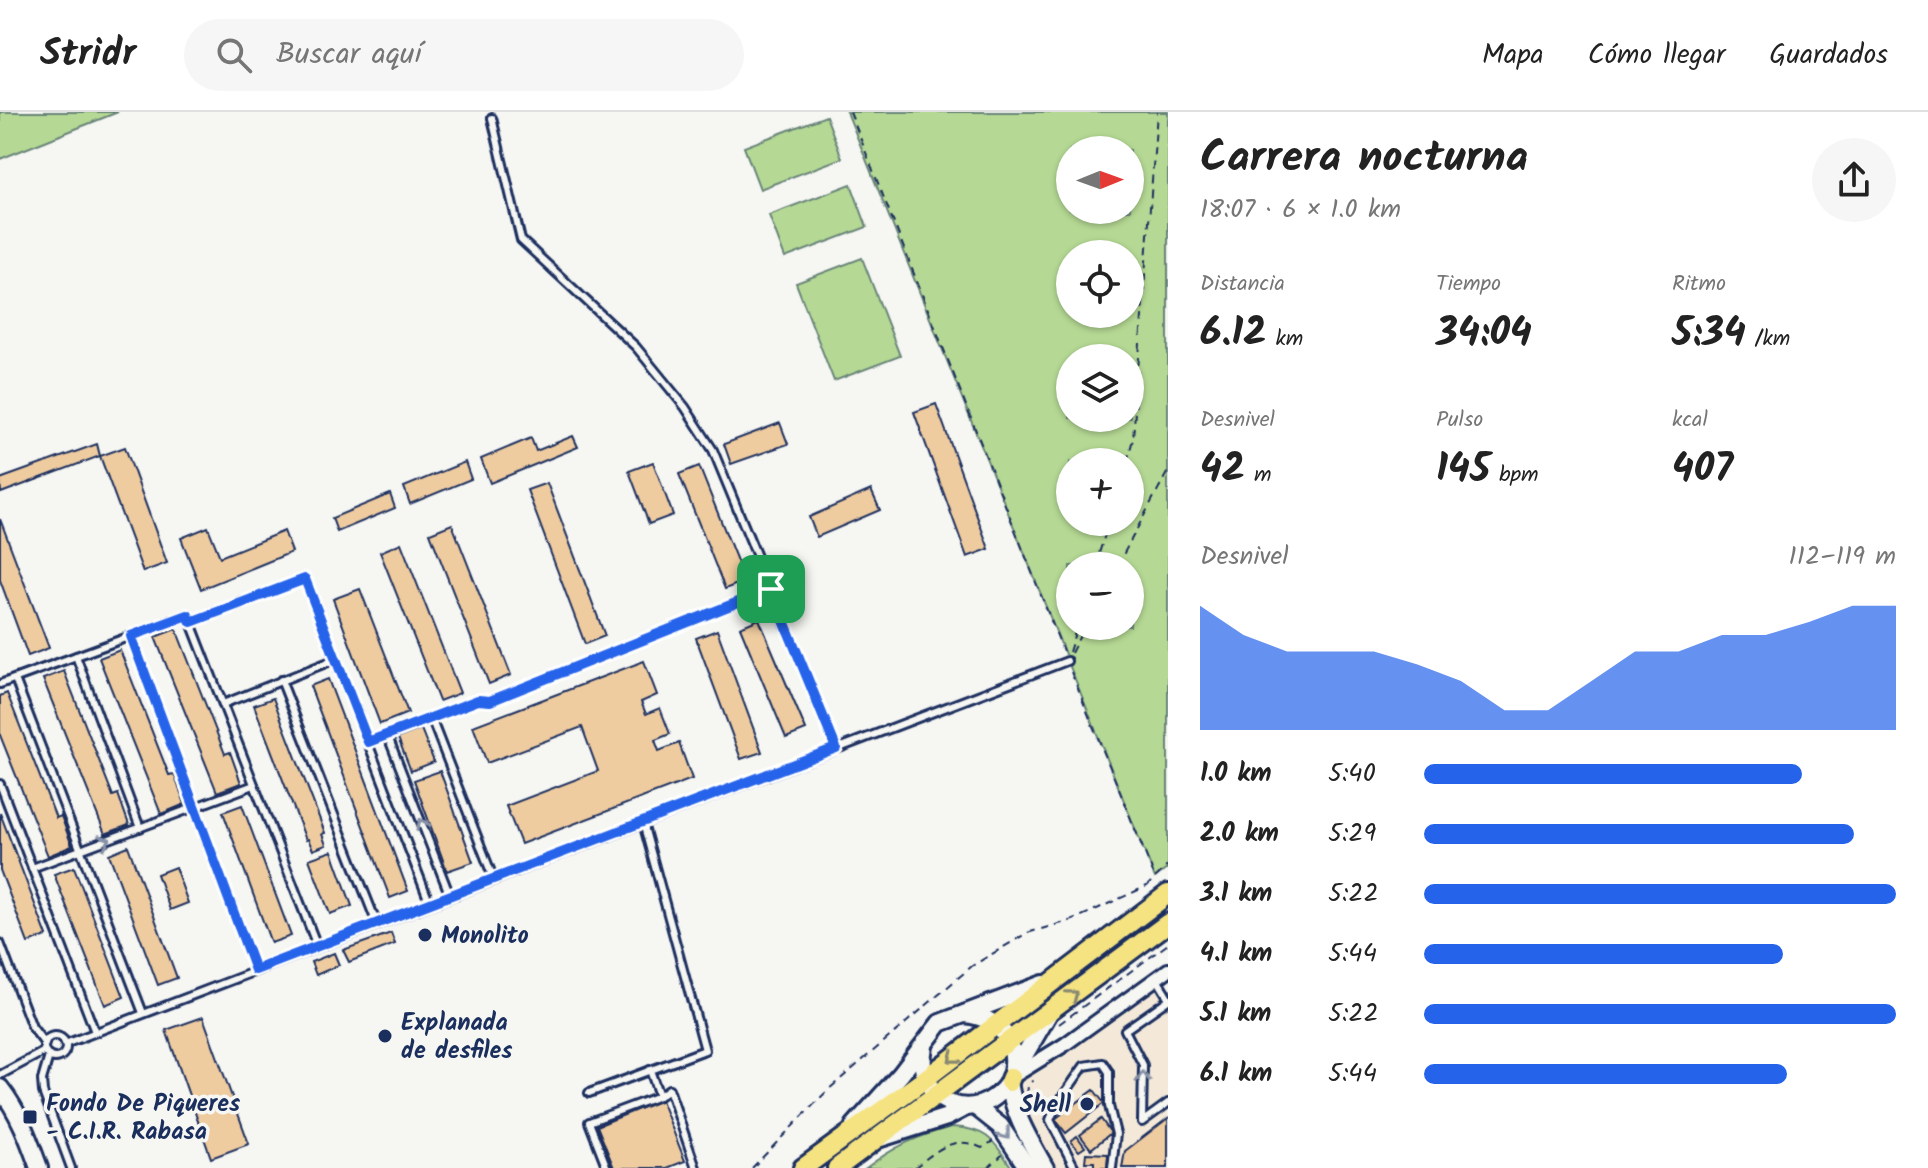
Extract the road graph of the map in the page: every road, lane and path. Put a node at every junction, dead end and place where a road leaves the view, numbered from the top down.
1 (850, 112) edge
2 (1157, 112) edge
3 (492, 118) dead end
4 (1131, 448) edge
5 (1168, 471) edge
6 (1125, 552) edge
7 (771, 589) junction
8 (191, 622) junction
9 (131, 636) junction
10 (1073, 640) edge
11 (1078, 640) edge
12 (76, 656) junction
13 (336, 659) junction
14 (1067, 661) junction
15 (15, 679) junction
16 (281, 680) junction
17 (0, 684) edge
18 (223, 704) junction
19 (431, 718) junction
20 (387, 734) junction
21 (368, 742) junction
22 (836, 748) junction
23 (0, 784) edge
24 (254, 785) junction
25 (196, 807) junction
26 (643, 823) junction
27 (140, 828) junction
28 (81, 851) junction
29 (1168, 865) edge
30 (32, 868) junction
31 (1155, 878) junction
32 (494, 880) junction
33 (1168, 894) edge
34 (450, 896) junction
35 (430, 904) junction
36 (1168, 923) edge
37 (377, 924) junction
38 (0, 943) edge
39 (317, 946) junction
40 (255, 970) junction
41 (1165, 973) edge
42 (1059, 976) junction
43 (1168, 998) edge
44 (143, 1013) junction
45 (1049, 1013) junction
46 (965, 1014) junction
47 (996, 1024) junction
48 (95, 1032) junction
49 (1010, 1041) junction
50 (65, 1044) junction
51 (924, 1045) junction
52 (47, 1050) junction
53 (650, 1070) junction
54 (0, 1075) edge
55 (1010, 1080) junction
56 (930, 1087) junction
57 (0, 1088) edge
58 (589, 1093) dead end
59 (659, 1096) junction
60 (1168, 1103) edge
61 (971, 1107) junction
62 (847, 1134) junction
63 (877, 1140) junction
64 (1005, 1152) dead end
65 (39, 1168) edge
66 (71, 1168) edge
67 (607, 1168) edge
68 (696, 1168) edge
69 (752, 1168) edge
70 (803, 1168) edge
71 (837, 1168) edge
72 (988, 1168) edge
73 (1028, 1168) edge
74 (1045, 1168) edge
75 (1075, 1168) edge
76 (1112, 1168) edge

1 - 14 path
2 - 4 path
3 - 7 lane
5 - 6 path
7 - 19 lane
7 - 22 lane
8 - 9 lane
8 - 13 lane
8 - 18 lane
9 - 12 lane
9 - 25 lane
10 - 14 path
11 - 14 path
12 - 15 lane
12 - 27 lane
13 - 16 lane
13 - 21 lane
14 - 22 lane
14 - 31 path
15 - 17 lane
15 - 28 lane
16 - 18 lane
16 - 37 lane
18 - 24 lane
19 - 20 lane
19 - 32 lane
20 - 21 lane
34 -> 20 lane
21 - 35 lane
22 - 26 lane
23 - 30 lane
24 - 25 lane
24 - 39 lane
25 - 27 lane
25 - 40 lane
26 - 32 lane
26 - 53 lane
28 -> 27 lane
28 - 30 lane
28 - 44 lane
29 - 31 path
30 - 48 lane
31 - 69 path
32 - 34 lane
33 - 42 main road
34 - 35 lane
35 - 37 lane
45 -> 36 main road
37 - 39 lane
38 - 52 lane
39 - 40 lane
40 - 44 lane
41 - 43 lane
41 - 55 street
42 - 46 street
42 - 47 main road
60 -> 43 lane
44 - 48 lane
45 - 49 main road
45 - 55 street
46 - 47 street
46 - 51 street
47 - 49 street
47 -> 56 main road
48 - 50 lane
49 - 55 street
49 - 56 main road
50 - 52 lane
50 - 52 lane
51 - 56 street
51 - 62 street
52 - 54 lane
52 - 66 lane
53 - 58 lane
53 - 59 lane
55 - 61 street
55 - 74 street
56 - 61 street
56 - 62 main road
56 - 63 main road
57 - 65 street
59 - 67 lane
59 - 68 lane
61 - 63 street
61 -> 73 street
62 - 70 main road
63 - 71 main road
64 - 72 path
75 - 76 lane

